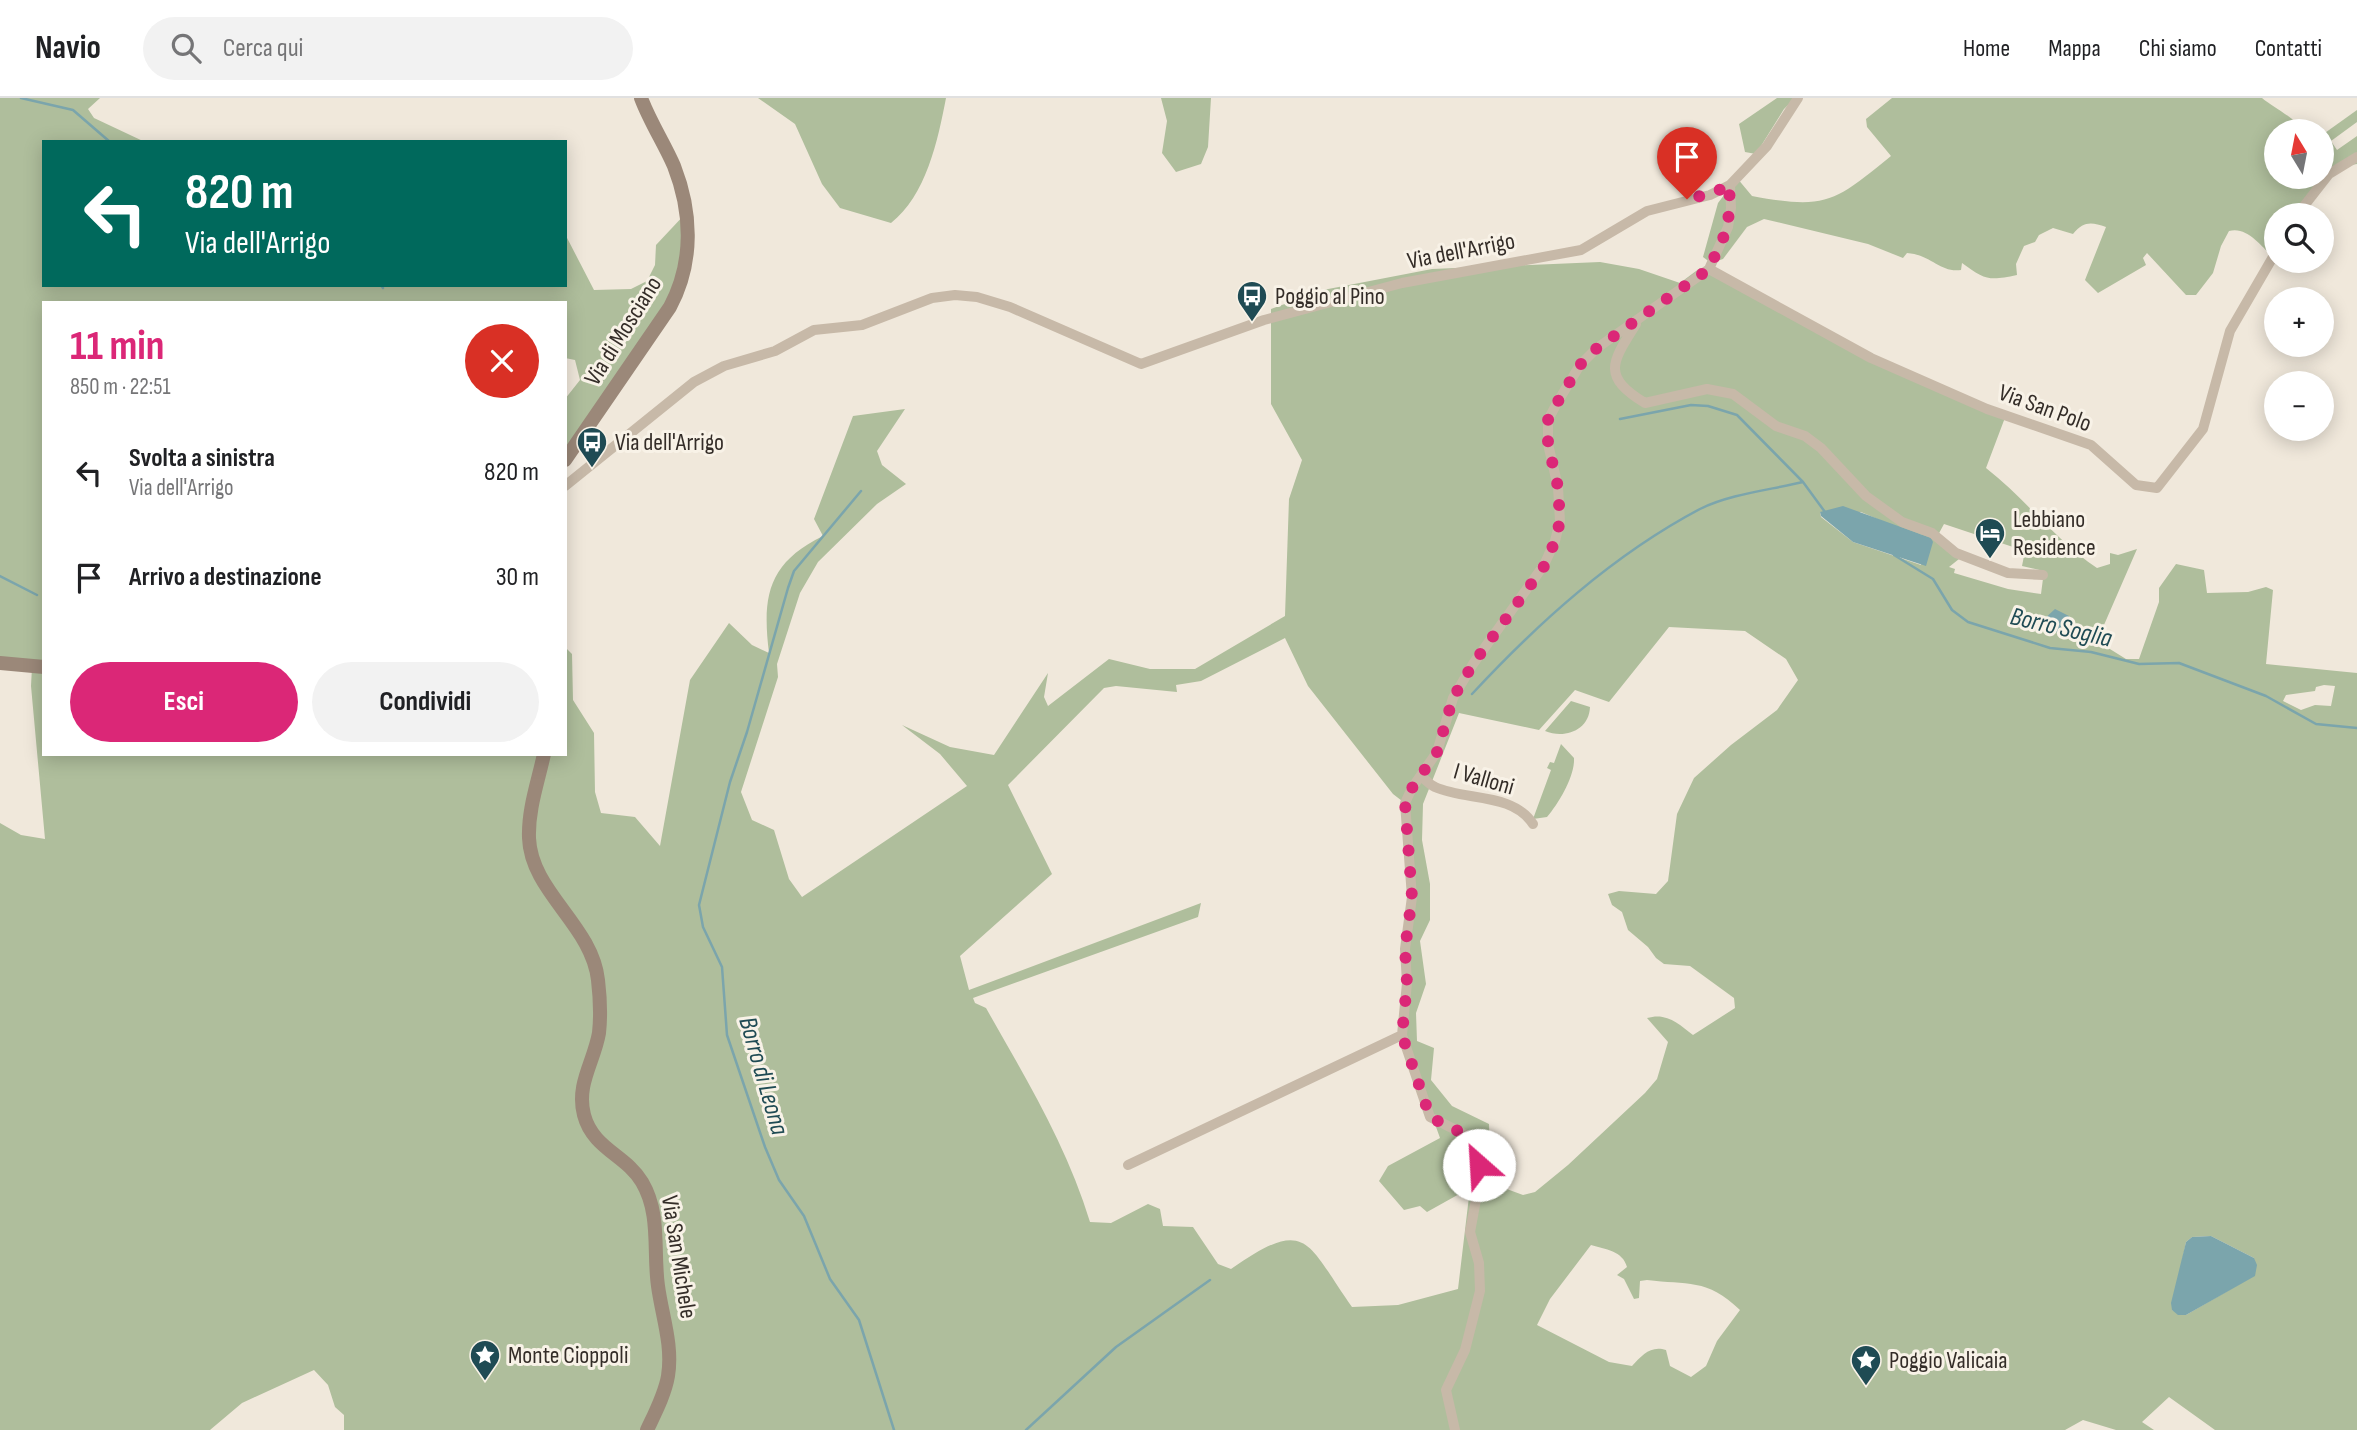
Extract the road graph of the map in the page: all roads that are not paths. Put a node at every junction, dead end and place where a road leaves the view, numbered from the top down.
1 (641, 98) edge
2 (1798, 98) edge
3 (2357, 157) edge
4 (1730, 185) junction
5 (2306, 203) edge
6 (1709, 269) junction
7 (2264, 272) edge
8 (1640, 319) junction
9 (567, 457) edge
10 (567, 484) edge
11 (2043, 575) dead end
12 (0, 663) edge
13 (42, 667) edge
14 (544, 756) edge
15 (1422, 777) junction
16 (1533, 824) dead end
17 (1402, 1035) junction
18 (1128, 1165) dead end
19 (647, 1430) edge
20 (1455, 1430) edge

1 - 9 main road, Via di Mosciano
2 - 4 street, Via dell'Arrigo
3 - 5 street
4 - 6 street
4 - 10 street, Via dell'Arrigo
6 - 7 street, Via San Polo
6 - 8 street
8 - 11 street
8 - 15 street
12 - 13 main road
14 - 19 main road, Via San Michele
15 - 16 street, I Valloni
15 - 17 street
17 - 18 street
17 - 20 street

